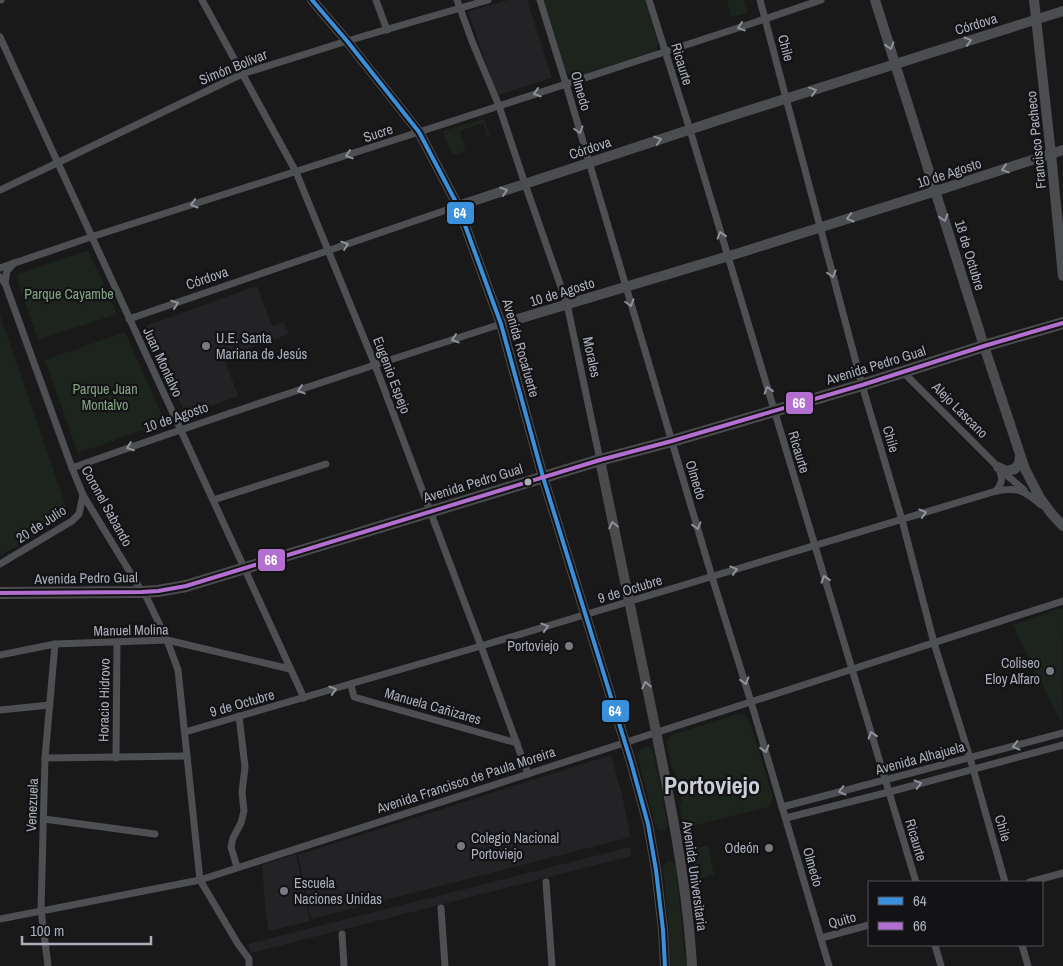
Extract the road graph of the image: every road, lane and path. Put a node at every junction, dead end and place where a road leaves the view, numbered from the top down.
1 (202, 0) edge
2 (312, 0) edge
3 (376, 0) edge
4 (488, 0) edge
5 (540, 0) edge
6 (649, 0) edge
7 (760, 0) edge
8 (821, 0) edge
9 (875, 0) edge
10 (1034, 0) edge
11 (458, 4) edge
12 (1063, 11) edge
13 (765, 19) junction
14 (1037, 19) junction
15 (387, 30) junction
16 (0, 37) edge
17 (347, 41) junction
18 (665, 52) junction
19 (895, 64) junction
20 (242, 74) junction
21 (566, 84) junction
22 (786, 99) junction
23 (499, 106) junction
24 (690, 130) junction
25 (419, 132) junction
26 (1063, 150) edge
27 (1051, 154) junction
28 (589, 162) junction
29 (57, 163) junction
30 (296, 172) junction
31 (525, 184) junction
32 (0, 190) edge
33 (936, 191) junction
34 (458, 206) junction
35 (820, 227) junction
36 (91, 237) junction
37 (328, 251) junction
38 (728, 256) junction
39 (14, 263) junction
40 (0, 268) edge
41 (1063, 276) edge
42 (3, 280) edge
43 (626, 287) junction
44 (567, 304) junction
45 (129, 319) junction
46 (1063, 323) edge
47 (501, 324) junction
48 (984, 346) junction
49 (375, 365) junction
50 (903, 372) junction
51 (862, 385) junction
52 (774, 411) junction
53 (180, 430) junction
54 (672, 441) junction
55 (1020, 456) junction
56 (600, 460) junction
57 (326, 464) dead end
58 (998, 467) junction
59 (72, 468) junction
60 (543, 477) junction
61 (996, 491) junction
62 (83, 494) junction
63 (1029, 494) junction
64 (213, 500) junction
65 (430, 512) junction
66 (1051, 513) junction
67 (902, 520) junction
68 (1063, 520) edge
69 (1063, 526) edge
70 (815, 546) junction
71 (0, 564) edge
72 (244, 569) junction
73 (712, 577) junction
74 (143, 592) junction
75 (0, 593) edge
76 (1063, 601) edge
77 (629, 602) junction
78 (585, 615) junction
79 (167, 640) junction
80 (117, 642) junction
81 (934, 643) junction
82 (56, 644) junction
83 (481, 646) junction
84 (0, 655) edge
85 (290, 669) junction
86 (852, 669) junction
87 (351, 685) junction
88 (304, 698) junction
89 (751, 702) junction
90 (50, 705) junction
91 (0, 710) edge
92 (239, 716) junction
93 (185, 732) junction
94 (656, 732) junction
95 (1063, 733) edge
96 (625, 742) junction
97 (517, 744) junction
98 (1063, 746) edge
99 (187, 756) junction
100 (45, 758) junction
101 (116, 758) junction
102 (970, 758) junction
103 (973, 769) junction
104 (528, 774) junction
105 (885, 780) junction
106 (889, 792) junction
107 (782, 807) junction
108 (786, 818) junction
109 (44, 820) junction
110 (155, 834) dead end
111 (237, 867) junction
112 (1063, 873) edge
113 (200, 880) junction
114 (916, 881) edge
115 (1005, 881) edge
116 (1034, 881) edge
117 (546, 882) dead end
118 (440, 908) dead end
119 (41, 910) junction
120 (0, 919) edge
121 (868, 925) edge
122 (342, 934) dead end
123 (821, 938) junction
124 (935, 946) edge
125 (1022, 946) edge
126 (249, 963) edge
127 (48, 966) edge
128 (344, 966) edge
129 (445, 966) edge
130 (552, 966) edge
131 (665, 966) edge
132 (692, 966) edge
133 (830, 966) edge
134 (941, 966) edge
135 (1028, 966) edge

1 - 20 street, Eugenio Espejo
2 - 17 street, Avenida Rocafuerte
3 - 15 street
4 - 11 street, Simón Bolívar
5 - 21 street, Olmedo
6 - 18 street, Ricaurte
7 - 13 street, Chile
8 - 13 street, Sucre
9 -> 19 street, 18 de Octubre
10 - 14 street, Francisco Pacheco
11 - 15 street, Simón Bolívar
11 - 23 street, Morales
12 - 14 street, Córdova
13 -> 18 street, Sucre
13 - 22 street, Chile
19 -> 14 street, Córdova
14 - 27 street, Francisco Pacheco
15 - 17 street, Simón Bolívar
16 - 29 street, Juan Montalvo
17 - 20 street, Simón Bolívar
17 - 25 street, Avenida Rocafuerte
18 - 21 street, Sucre
18 - 24 street, Ricaurte
22 -> 19 street, Córdova
19 - 33 street, 18 de Octubre
20 - 29 street, Simón Bolívar
20 - 30 street, Eugenio Espejo
21 -> 23 street, Sucre
21 -> 28 street, Olmedo
22 - 24 street, Córdova
22 - 35 street, Chile
23 - 25 street, Sucre
23 - 31 street, Morales
28 -> 24 street, Córdova
38 -> 24 street, Ricaurte
25 -> 30 street, Sucre
25 - 34 street, Avenida Rocafuerte
26 - 27 street, 10 de Agosto
27 -> 33 street, 10 de Agosto
27 - 41 street, Francisco Pacheco
28 - 31 street, Córdova
28 - 43 street, Olmedo
29 - 32 street, Simón Bolívar
29 - 36 street, Juan Montalvo
30 -> 36 street, Sucre
30 - 37 street, Eugenio Espejo
34 -> 31 street, Córdova
31 - 44 street, Morales
33 -> 35 street, 10 de Agosto
33 -> 48 street, 18 de Octubre
37 -> 34 street, Córdova
34 - 47 street, Avenida Rocafuerte
35 - 38 street, 10 de Agosto
35 -> 51 street, Chile
36 - 39 street, Sucre
36 - 45 street, Juan Montalvo
45 -> 37 street, Córdova
37 - 49 street, Eugenio Espejo
38 - 43 street, 10 de Agosto
52 -> 38 street, Ricaurte
39 - 40 street, Sucre
39 - 42 street
42 - 59 street, Coronel Sabando
43 - 44 street, 10 de Agosto
43 -> 54 street, Olmedo
44 - 47 street, 10 de Agosto
44 - 56 street, Morales
45 - 53 street, Juan Montalvo
46 - 48 highway, Avenida Pedro Gual
47 -> 49 street, 10 de Agosto
47 - 60 street, Avenida Rocafuerte
48 - 50 highway, Avenida Pedro Gual
48 - 55 street, 18 de Octubre
49 -> 53 street, 10 de Agosto
49 - 65 street, Eugenio Espejo
50 - 51 highway, Avenida Pedro Gual
50 - 58 street, Alejo Lascano
51 - 52 highway, Avenida Pedro Gual
51 - 67 street, Chile
52 - 54 highway, Avenida Pedro Gual
52 - 70 street, Ricaurte
53 -> 59 street, 10 de Agosto
53 - 64 street, Juan Montalvo
54 - 56 highway, Avenida Pedro Gual
54 -> 73 street, Olmedo
55 - 58 street
55 - 66 street, 18 de Octubre
56 - 60 highway, Avenida Pedro Gual
77 -> 56 main road, Morales
57 - 64 street
58 - 61 street
58 - 63 street, Alejo Lascano
59 - 62 street, Coronel Sabando
60 - 65 highway, Avenida Pedro Gual
60 - 78 main road, Avenida Rocafuerte
61 - 63 street
67 -> 61 street, 9 de Octubre
62 - 71 street, 20 de Julio
62 - 74 street, Coronel Sabando
63 - 66 street, Alejo Lascano
64 - 72 street, Juan Montalvo
65 - 72 highway, Avenida Pedro Gual
65 - 83 street, Eugenio Espejo
66 - 68 street
66 - 69 street, Alejo Lascano
67 - 70 street, 9 de Octubre
67 - 81 street, Chile
73 -> 70 street, 9 de Octubre
86 -> 70 street, Ricaurte
72 - 74 highway, Avenida Pedro Gual
72 - 85 street, Juan Montalvo
73 - 77 street, 9 de Octubre
73 -> 89 street, Olmedo
74 - 75 highway, Avenida Pedro Gual
74 - 79 street, Coronel Sabando
76 - 81 street, Avenida Francisco de Paula Moreira
77 - 78 street, 9 de Octubre
94 -> 77 main road, Morales
83 -> 78 street, 9 de Octubre
78 - 96 main road, Avenida Rocafuerte
79 - 80 street, Manuel Molina
79 - 85 street, Manuel Molina
79 - 93 street, Coronel Sabando
80 - 82 street, Manuel Molina
80 - 101 street, Horacio Hidrovo
81 - 86 street, Avenida Francisco de Paula Moreira
81 - 102 street, Chile
82 - 84 street, Manuel Molina
82 - 90 street, Venezuela
83 - 87 street, 9 de Octubre
83 - 97 street, Eugenio Espejo
85 - 88 street, Juan Montalvo
86 - 89 street, Avenida Francisco de Paula Moreira
105 -> 86 street, Ricaurte
88 -> 87 street, 9 de Octubre
87 - 97 street, Manuela Cañizares
88 - 92 street, 9 de Octubre
89 - 94 street, Avenida Francisco de Paula Moreira
89 -> 107 street, Olmedo
90 - 91 street
90 - 100 street, Venezuela
92 - 93 street, 9 de Octubre
92 - 111 street
93 - 99 street, Coronel Sabando
94 - 96 street, Avenida Francisco de Paula Moreira
94 - 132 main road, Avenida Universitaria
95 -> 102 street, Avenida Alhajuela
96 - 104 street, Avenida Francisco de Paula Moreira
96 - 131 main road
97 - 104 street, Eugenio Espejo
98 - 103 street, Avenida Alhajuela
99 - 101 street
99 - 113 street, Coronel Sabando
100 - 101 street
100 - 109 street, Venezuela
102 - 103 street, Chile
102 - 105 street, Avenida Alhajuela
106 -> 103 street, Avenida Alhajuela
103 - 115 street, Chile
104 - 111 street, Avenida Francisco de Paula Moreira
105 - 106 street, Ricaurte
105 -> 107 street, Avenida Alhajuela
106 - 108 street, Avenida Alhajuela
106 - 114 street, Ricaurte
107 - 108 street, Olmedo
108 - 123 street, Olmedo
109 - 110 street
109 - 119 street, Venezuela
111 - 113 street, Avenida Francisco de Paula Moreira
112 - 116 street
113 - 119 street, Avenida Francisco de Paula Moreira
113 - 126 street, Coronel Sabando
117 - 130 street
118 - 129 street
119 - 120 street, Avenida Francisco de Paula Moreira
119 - 127 street, Venezuela
121 - 123 street, Quito
122 - 128 street
123 - 133 street, Olmedo
124 - 134 street
125 - 135 street

